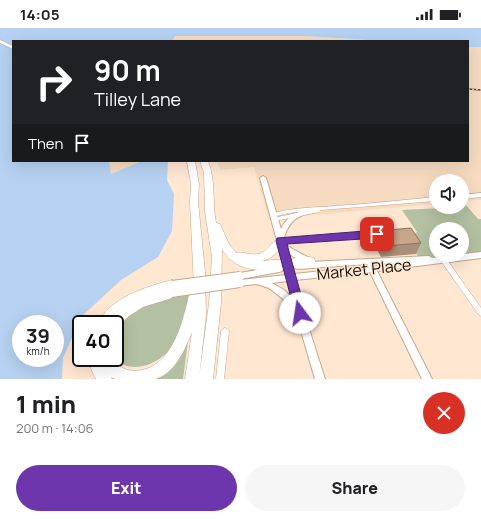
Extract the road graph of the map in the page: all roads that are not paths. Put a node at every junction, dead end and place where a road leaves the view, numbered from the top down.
1 (0, 38) edge
2 (0, 42) edge
3 (12, 44) edge
4 (12, 48) edge
5 (191, 162) edge
6 (200, 162) edge
7 (204, 162) edge
8 (263, 178) dead end
9 (210, 183) junction
10 (481, 195) edge
11 (469, 196) edge
12 (429, 200) edge
13 (331, 208) junction
14 (302, 213) junction
15 (274, 217) junction
16 (390, 233) edge
17 (282, 243) junction
18 (227, 247) junction
19 (481, 255) edge
20 (469, 256) edge
21 (310, 261) junction
22 (429, 261) edge
23 (357, 262) junction
24 (442, 262) edge
25 (288, 265) junction
26 (371, 265) junction
27 (200, 272) junction
28 (291, 276) junction
29 (240, 279) junction
30 (253, 281) junction
31 (171, 289) junction
32 (214, 311) junction
33 (300, 313) junction
34 (481, 313) edge
35 (112, 315) edge
36 (121, 315) edge
37 (225, 331) dead end
38 (98, 367) edge
39 (111, 367) edge
40 (105, 379) edge
41 (192, 379) edge
42 (206, 379) edge
43 (220, 379) edge
44 (320, 379) edge
45 (427, 379) edge

1 - 3 highway
2 - 4 highway
5 - 27 highway
6 - 32 highway
7 - 9 highway
8 - 15 street
9 - 18 highway
9 - 32 highway
10 - 11 street
12 - 13 street
13 - 14 street
13 - 15 street
14 - 15 street
14 - 17 street
15 - 17 street
16 - 17 street
17 - 18 highway
17 - 21 street
17 - 25 street
18 - 25 highway
19 - 20 street, Market Place
21 - 23 street
21 - 25 highway
22 - 26 street, Market Place
23 - 25 street, Market Place
23 - 26 street, Market Place
24 - 34 street
25 - 28 street
25 - 29 street, Market Place
26 - 28 street, Market Place
26 - 45 street
27 - 39 highway
27 - 41 highway
28 - 30 street, Market Place
28 - 33 street
29 - 30 street, Market Place
29 - 31 street, Market Place, bridge
30 - 33 street
31 - 35 highway
31 - 36 highway
32 - 42 highway
33 - 44 street
37 - 43 street
38 - 40 highway

